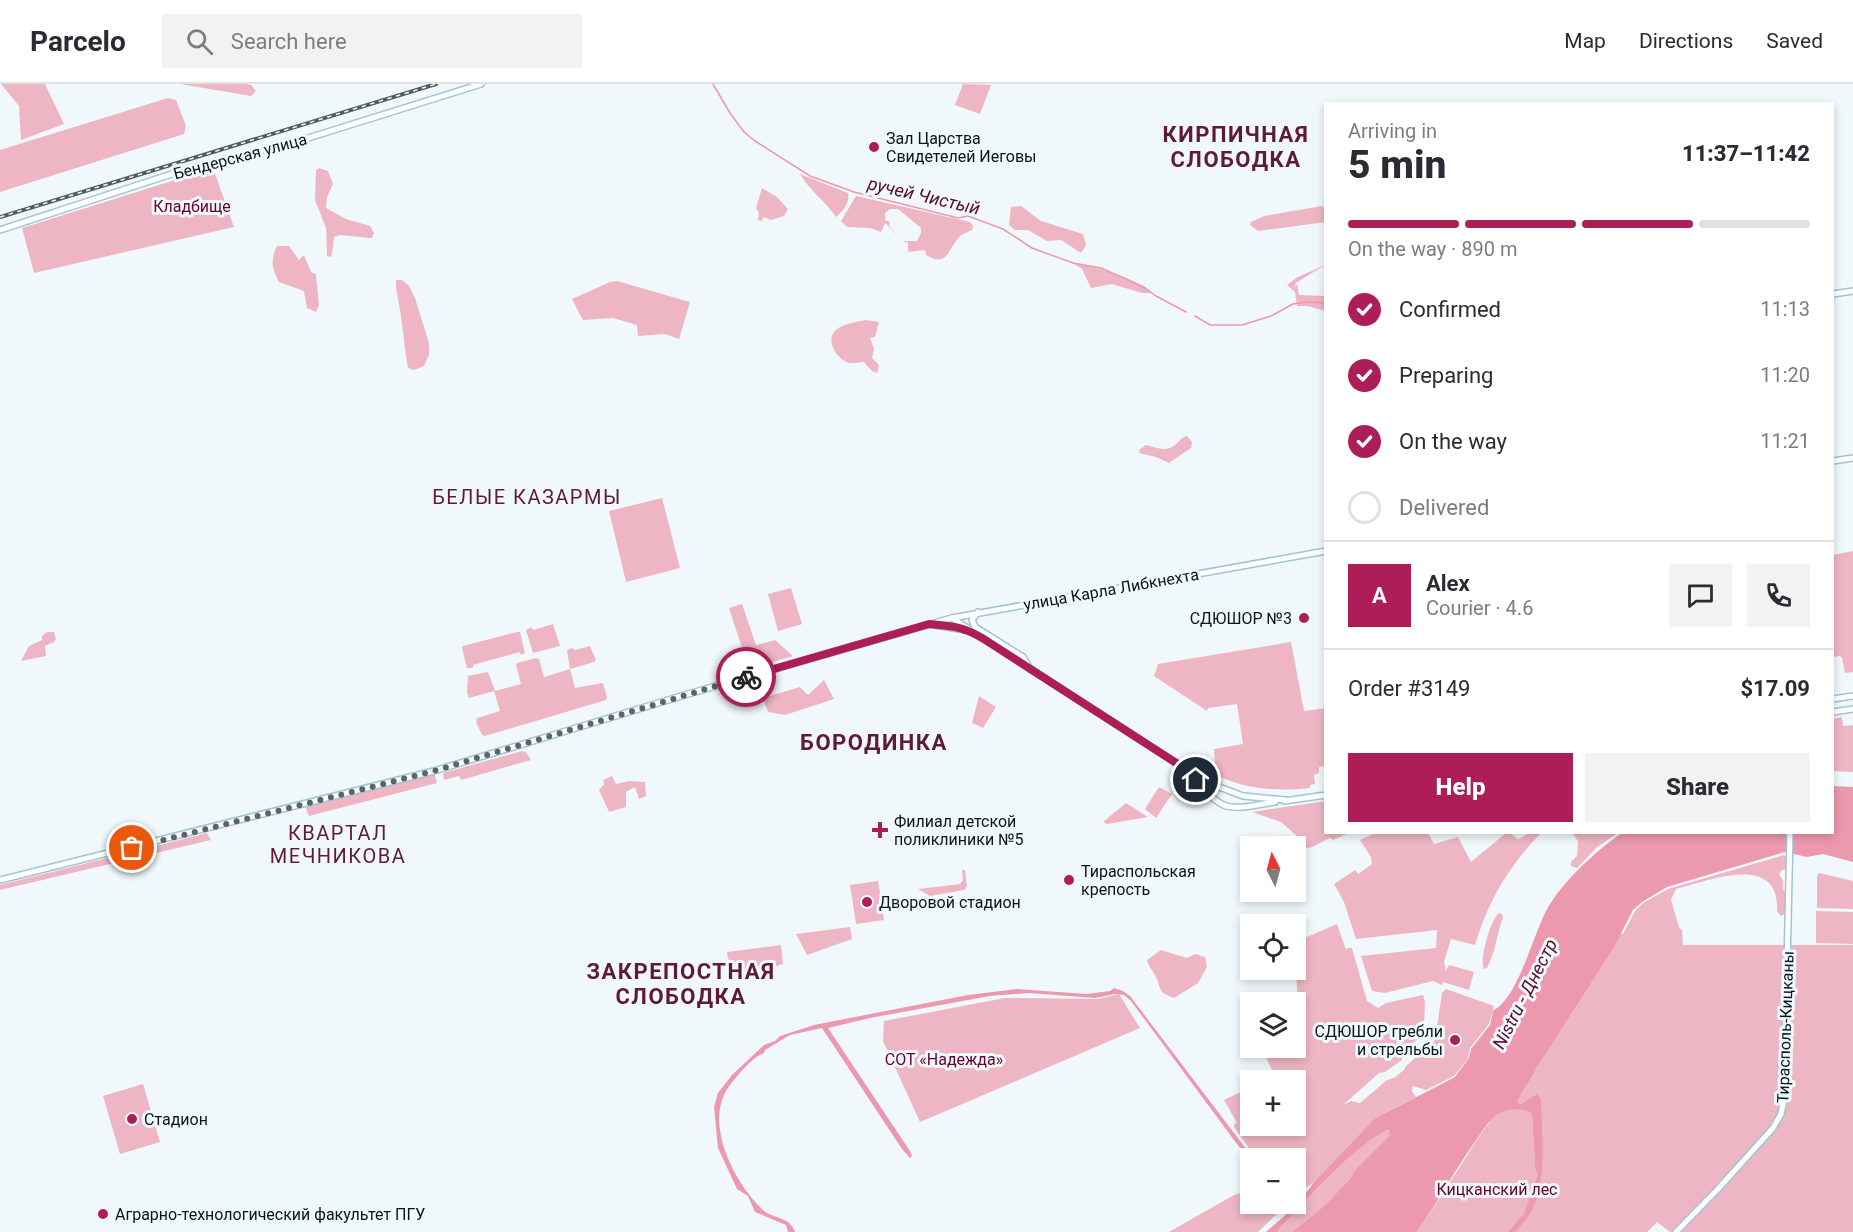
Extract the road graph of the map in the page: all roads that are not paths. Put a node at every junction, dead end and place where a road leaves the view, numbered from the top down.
1 (481, 84) edge
2 (0, 230) edge
3 (1853, 291) edge
4 (1834, 294) edge
5 (1853, 458) edge
6 (1834, 461) edge
7 (1324, 551) edge
8 (979, 612) junction
9 (952, 618) junction
10 (929, 624) junction
11 (972, 631) junction
12 (1030, 669) junction
13 (1853, 696) edge
14 (1834, 699) edge
15 (1853, 709) edge
16 (1834, 712) edge
17 (1184, 768) junction
18 (1214, 785) junction
19 (1209, 793) junction
20 (1324, 795) edge
21 (1243, 796) junction
22 (1286, 800) junction
23 (1242, 806) junction
24 (1790, 834) edge
25 (0, 880) edge
26 (1676, 1232) edge

1 - 2 main road, Бендерская улица
3 - 4 main road
5 - 6 main road
7 - 8 main road, улица Карла Либкнехта
8 - 9 main road, улица Карла Либкнехта
8 - 12 main road
9 - 10 main road, улица Карла Либкнехта
9 - 11 main road
10 - 11 main road
10 - 25 main road, улица Карла Либкнехта
11 - 12 main road
12 - 17 main road
13 - 14 main road
15 - 16 main road
17 - 18 main road
17 - 19 main road
18 - 19 main road
18 - 21 main road
19 - 23 main road
20 - 22 main road
21 - 22 main road
21 - 23 main road
22 - 23 main road
24 - 26 main road, Тирасполь-Кицканы

